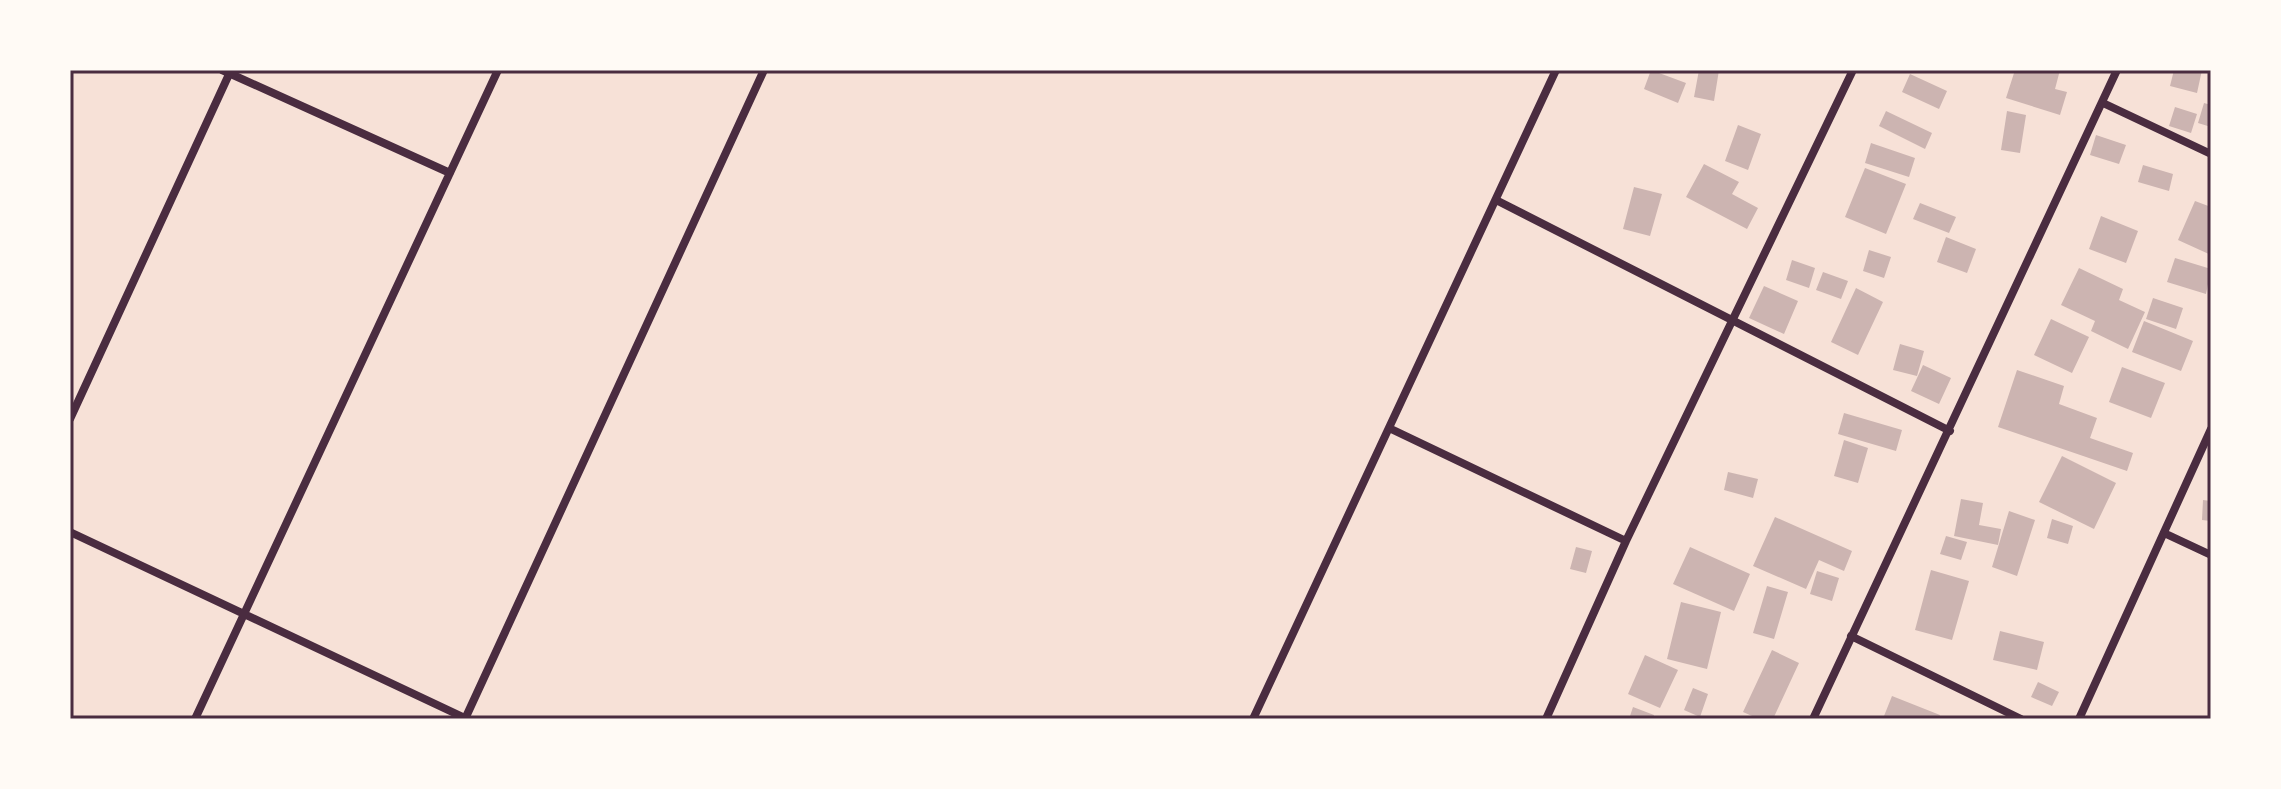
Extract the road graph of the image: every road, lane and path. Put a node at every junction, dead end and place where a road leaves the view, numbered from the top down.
1 (498, 70) edge
2 (764, 70) edge
3 (1853, 70) edge
4 (2117, 70) edge
5 (228, 71) edge
6 (1554, 71) edge
7 (2103, 103) junction
8 (2211, 154) edge
9 (450, 173) junction
10 (1496, 200) junction
11 (1733, 321) junction
12 (70, 419) edge
13 (1389, 428) junction
14 (2211, 429) edge
15 (1950, 431) junction
16 (70, 532) edge
17 (2164, 533) junction
18 (1626, 541) junction
19 (2211, 555) edge
20 (244, 614) junction
21 (1851, 636) junction
22 (195, 719) edge
23 (465, 719) edge
24 (1253, 719) edge
25 (1546, 719) edge
26 (1813, 719) edge
27 (2021, 719) edge
28 (2079, 719) edge

1 - 9 street
2 - 23 street
3 - 11 street
4 - 7 street
5 - 9 street
5 - 12 street
6 - 10 street
7 - 8 street
7 - 15 street
9 - 20 street
10 - 11 street
10 - 13 street
11 - 15 street
11 - 18 street
13 - 18 street
13 - 24 street
14 - 17 street
15 - 21 street
16 - 20 street
17 - 19 street
17 - 28 street
18 - 25 street
20 - 22 street
20 - 23 street
21 - 26 street
21 - 27 street

